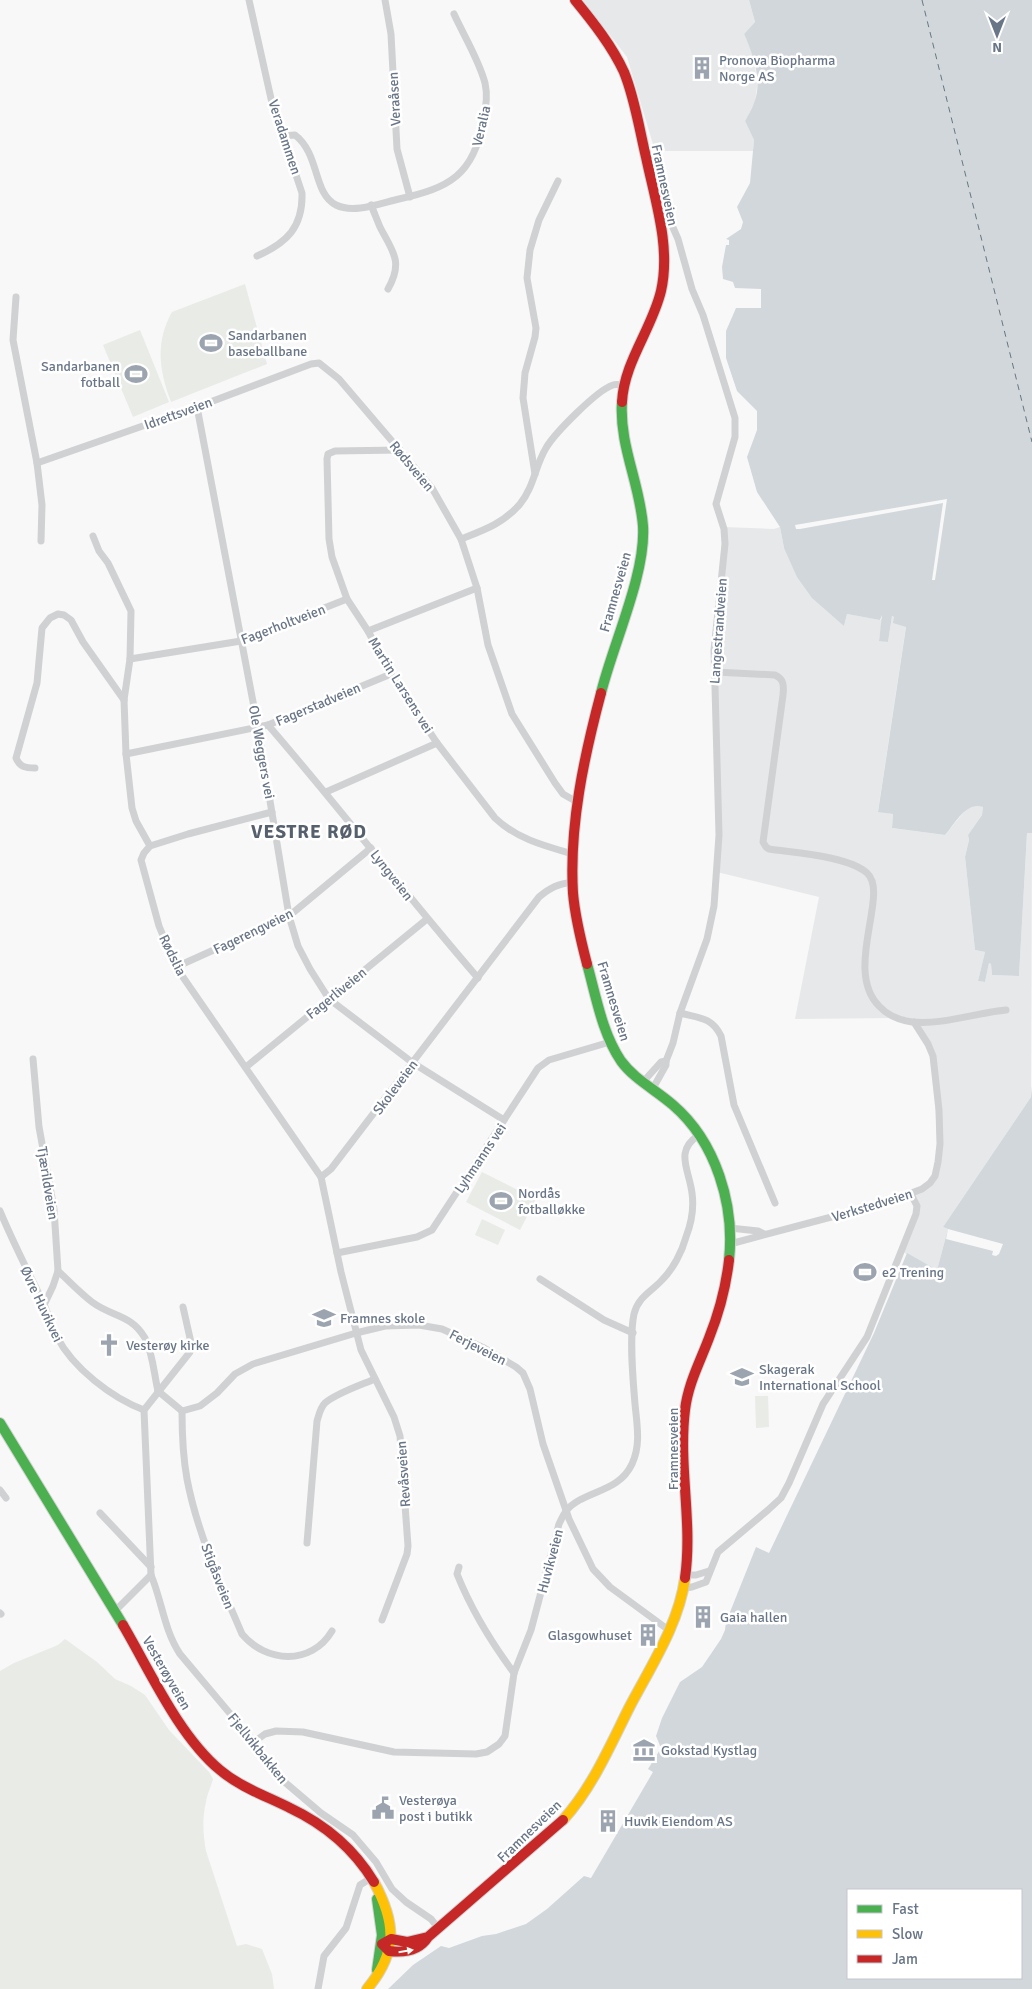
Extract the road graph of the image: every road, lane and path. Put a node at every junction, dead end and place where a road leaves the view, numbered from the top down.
1 (249, 0) edge
2 (385, 0) edge
3 (575, 0) edge
4 (454, 14) dead end
5 (282, 136) junction
6 (558, 181) dead end
7 (410, 197) junction
8 (371, 205) junction
9 (658, 217) junction
10 (257, 256) dead end
11 (388, 289) dead end
12 (16, 297) dead end
13 (319, 363) joint
14 (624, 385) junction
15 (197, 407) junction
16 (400, 450) junction
17 (36, 463) junction
18 (536, 474) junction
19 (94, 536) dead end
20 (461, 539) junction
21 (40, 541) dead end
22 (477, 588) junction
23 (347, 599) junction
24 (368, 631) junction
25 (240, 641) junction
26 (130, 659) junction
27 (715, 672) junction
28 (390, 674) junction
29 (124, 700) junction
30 (268, 725) junction
31 (258, 728) junction
32 (437, 743) junction
33 (126, 754) junction
34 (35, 768) dead end
35 (326, 792) junction
36 (577, 802) junction
37 (272, 812) junction
38 (150, 846) junction
39 (371, 848) junction
40 (574, 854) junction
41 (573, 882) junction
42 (289, 916) junction
43 (427, 919) junction
44 (176, 967) junction
45 (478, 978) junction
46 (329, 999) junction
47 (1006, 1010) dead end
48 (680, 1013) junction
49 (914, 1022) junction
50 (610, 1042) junction
51 (33, 1059) dead end
52 (666, 1061) junction
53 (413, 1063) junction
54 (246, 1066) junction
55 (643, 1082) junction
56 (652, 1090) junction
57 (504, 1120) junction
58 (699, 1135) junction
59 (321, 1177) junction
60 (911, 1194) junction
61 (775, 1203) dead end
62 (0, 1211) edge
63 (730, 1228) junction
64 (764, 1234) junction
65 (730, 1244) junction
66 (337, 1253) junction
67 (58, 1271) junction
68 (540, 1279) dead end
69 (44, 1305) junction
70 (183, 1307) dead end
71 (356, 1333) junction
72 (632, 1333) junction
73 (375, 1379) junction
74 (158, 1391) junction
75 (144, 1410) junction
76 (182, 1410) junction
77 (0, 1423) edge
78 (0, 1490) edge
79 (6, 1498) dead end
80 (566, 1511) junction
81 (100, 1512) dead end
82 (307, 1542) dead end
83 (151, 1567) junction
84 (459, 1568) dead end
85 (709, 1571) junction
86 (151, 1575) junction
87 (687, 1575) junction
88 (685, 1588) junction
89 (115, 1611) junction
90 (382, 1620) dead end
91 (332, 1631) dead end
92 (670, 1631) junction
93 (514, 1673) junction
94 (254, 1742) junction
95 (372, 1878) junction
96 (439, 1929) junction
97 (387, 1945) junction
98 (318, 1989) edge
99 (367, 1989) edge

1 - 5 street, Veradammen
2 - 7 street, Veraåsen
3 - 9 main road, Framnesveien
4 - 7 street, Veralia
5 - 8 street, Veralia
5 - 10 street, Veradammen
6 - 18 street
7 - 8 street, Veralia
8 - 11 street
9 - 14 main road, Framnesveien
9 - 27 street, Langestrandveien
12 - 17 street
13 - 15 street, Idrettsveien
13 - 16 street, Rødsveien
14 - 18 street
14 - 36 main road, Framnesveien
15 - 17 street, Idrettsveien
15 - 25 street, Ole Weggers vei
16 - 20 street, Rødsveien
16 - 23 street, Martin Larsens vei
17 - 21 street
18 - 20 street
19 - 26 street
20 - 22 street, Rødsveien
22 - 24 street
22 - 36 street, Rødsveien
23 - 24 street, Martin Larsens vei
23 - 25 street, Fagerholtveien
24 - 28 street, Martin Larsens vei
25 - 26 street, Fagerholtveien
25 - 31 street, Ole Weggers vei
26 - 29 street
27 - 48 street, Langestrandveien
27 - 49 street
28 - 30 street, Fagerstadveien
28 - 32 street, Martin Larsens vei
29 - 33 street
29 - 34 street
30 - 31 street, Fagerstadveien
30 - 35 street, Lyngveien
31 - 33 street, Fagerstadveien
31 - 37 street, Ole Weggers vei
32 - 35 street
32 - 40 street, Martin Larsens vei
33 - 38 street
35 - 39 street, Lyngveien
36 - 40 main road, Framnesveien
37 - 38 street
37 - 42 street, Ole Weggers vei
38 - 44 street, Rødslia
39 - 42 street, Fagerengveien
39 - 43 street, Lyngveien
40 - 41 main road, Framnesveien
41 - 45 street, Skoleveien
41 - 50 main road, Framnesveien
42 - 44 street, Fagerengveien
42 - 46 street, Ole Weggers vei
43 - 45 street, Lyngveien
43 - 46 street, Fagerliveien
44 - 54 street, Rødslia
45 - 53 street, Skoleveien
46 - 53 street, Ole Weggers vei
46 - 54 street, Fagerliveien
47 - 49 street
48 - 52 street, Langestrandveien
48 - 61 street
49 - 60 street, Verkstedveien
50 - 55 main road, Framnesveien
50 - 57 street, Lyhmanns vei
51 - 67 street, Tjærildveien
52 - 55 street, Langestrandveien
52 - 56 street, Langestrandveien
53 - 57 street, Ole Weggers vei
53 - 59 street, Skoleveien
54 - 59 street, Rødslia
55 - 56 main road, Framnesveien
56 - 58 main road, Framnesveien
57 - 66 street, Lyhmanns vei
58 - 63 main road, Framnesveien
58 - 72 street, Huvikveien
59 - 66 street
60 - 64 street, Verkstedveien
60 - 85 street
62 - 69 street, Øvre Huvikvei
63 - 64 street, Verkstedveien
63 - 65 main road, Framnesveien
64 - 65 street, Verkstedveien
65 - 87 main road, Framnesveien
66 - 71 street
67 - 69 street, Tjærildveien
67 - 74 street, Øvre Huvikvei
68 - 72 street
69 - 75 street, Øvre Huvikvei
70 - 74 street
71 - 73 street, Revåsveien
71 - 76 street, Ferjeveien
71 - 80 street, Ferjeveien
72 - 80 street, Huvikveien
73 - 82 street
73 - 90 street, Revåsveien
74 - 75 street
74 - 76 street
75 - 83 street
76 - 91 street, Stigåsveien
77 - 89 main road, Vesterøyveien
78 - 79 street
80 - 92 street, Ferjeveien
80 - 93 street, Huvikveien
81 - 83 street
83 - 86 street
84 - 93 street
85 - 87 street
85 - 88 street
86 - 89 street
86 - 94 street, Fjellvikbakken
87 - 88 main road, Framnesveien
88 - 92 main road, Framnesveien
89 - 95 main road, Vesterøyveien
92 - 96 main road, Framnesveien
93 - 94 street, Huvikveien
94 - 96 street, Fjellvikbakken
95 - 97 main road, Vesterøyveien
95 - 98 street
96 - 97 main road, Framnesveien
97 - 99 main road, Vesterøyveien

